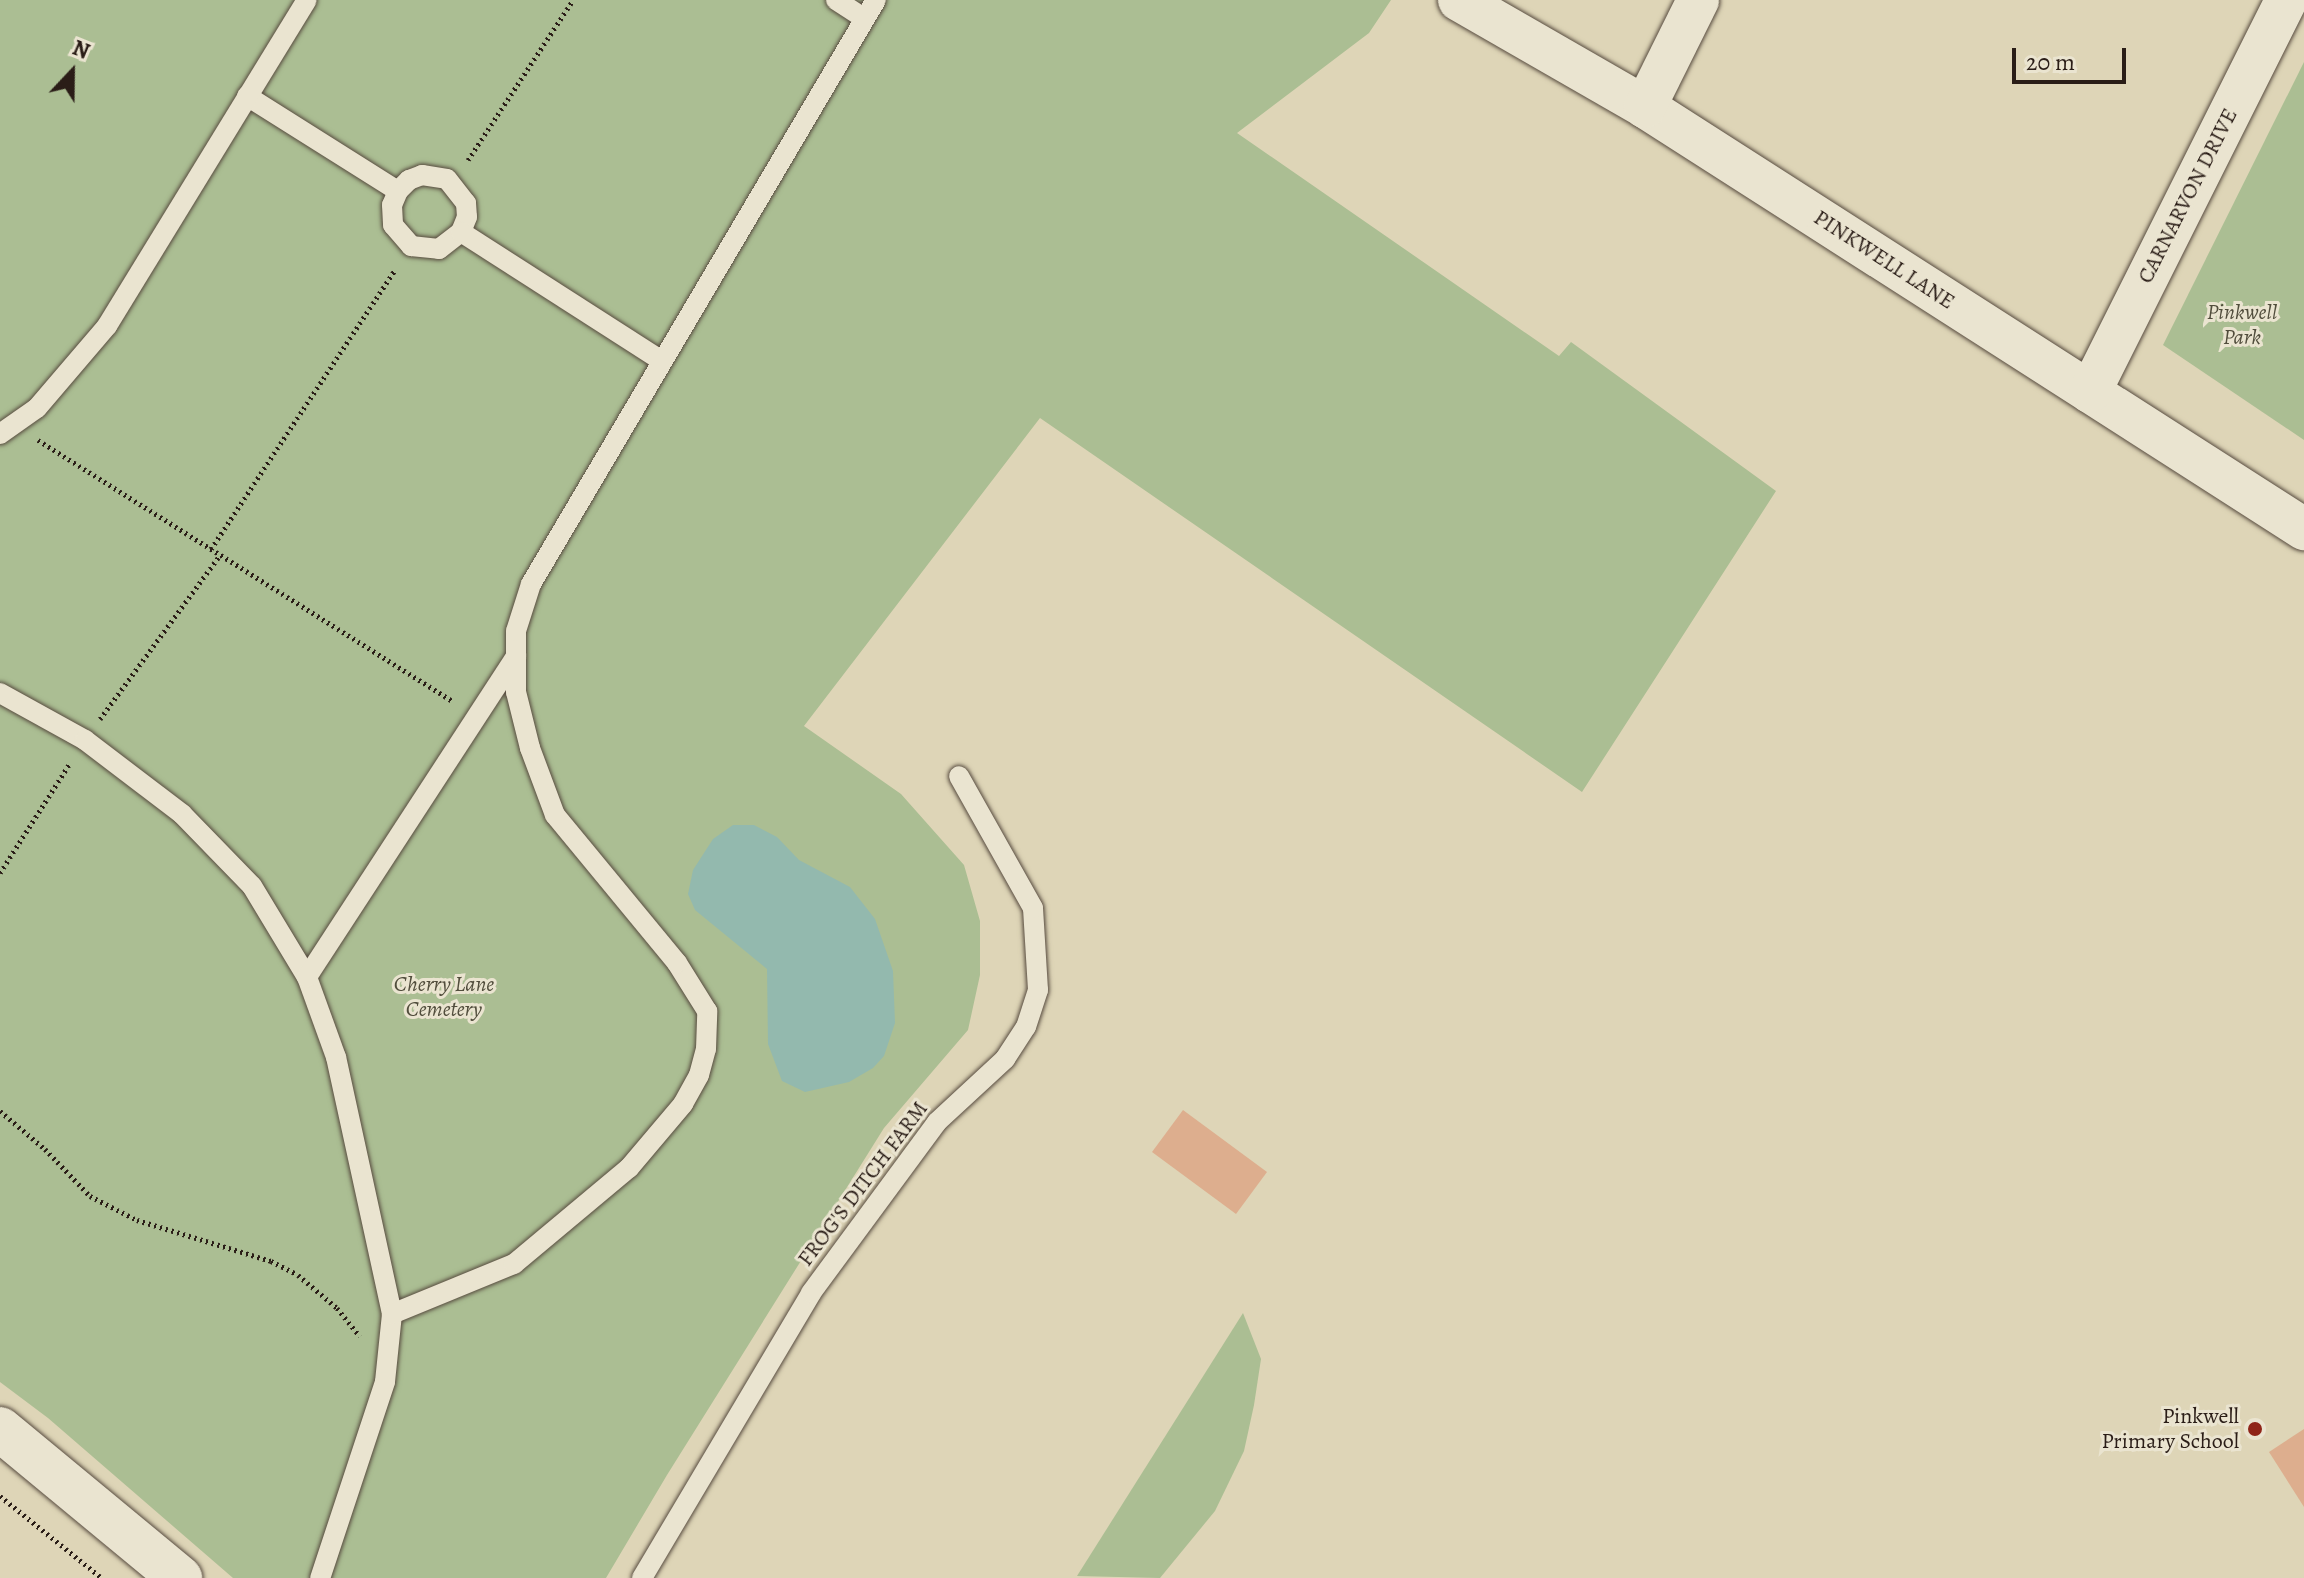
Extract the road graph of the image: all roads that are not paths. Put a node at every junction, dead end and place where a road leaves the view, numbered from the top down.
1 (307, 0) edge
2 (836, 0) edge
3 (876, 0) edge
4 (1459, 0) edge
5 (1698, 0) edge
6 (2286, 0) edge
7 (864, 18) junction
8 (247, 96) junction
9 (1645, 107) junction
10 (398, 191) junction
11 (461, 232) junction
12 (660, 360) junction
13 (2090, 392) junction
14 (7, 429) edge
15 (2304, 529) edge
16 (516, 656) junction
17 (0, 693) edge
18 (959, 776) dead end
19 (307, 977) junction
20 (392, 1314) junction
21 (0, 1429) edge
22 (180, 1578) edge
23 (320, 1578) edge
24 (642, 1578) edge

1 - 8 lane
2 - 7 lane
3 - 7 lane
4 - 9 street, PINKWELL LANE
5 - 9 street
6 - 13 street, CARNARVON DRIVE
7 - 12 lane
8 - 10 lane
8 - 14 lane
9 - 13 street, PINKWELL LANE
10 - 11 lane
10 - 11 lane
11 - 12 lane
12 - 16 lane
13 - 15 street, PINKWELL LANE
16 - 19 lane
16 - 20 lane
17 - 19 lane
18 - 24 lane, FROG'S DITCH FARM
19 - 20 lane
20 - 23 lane
21 - 22 street

